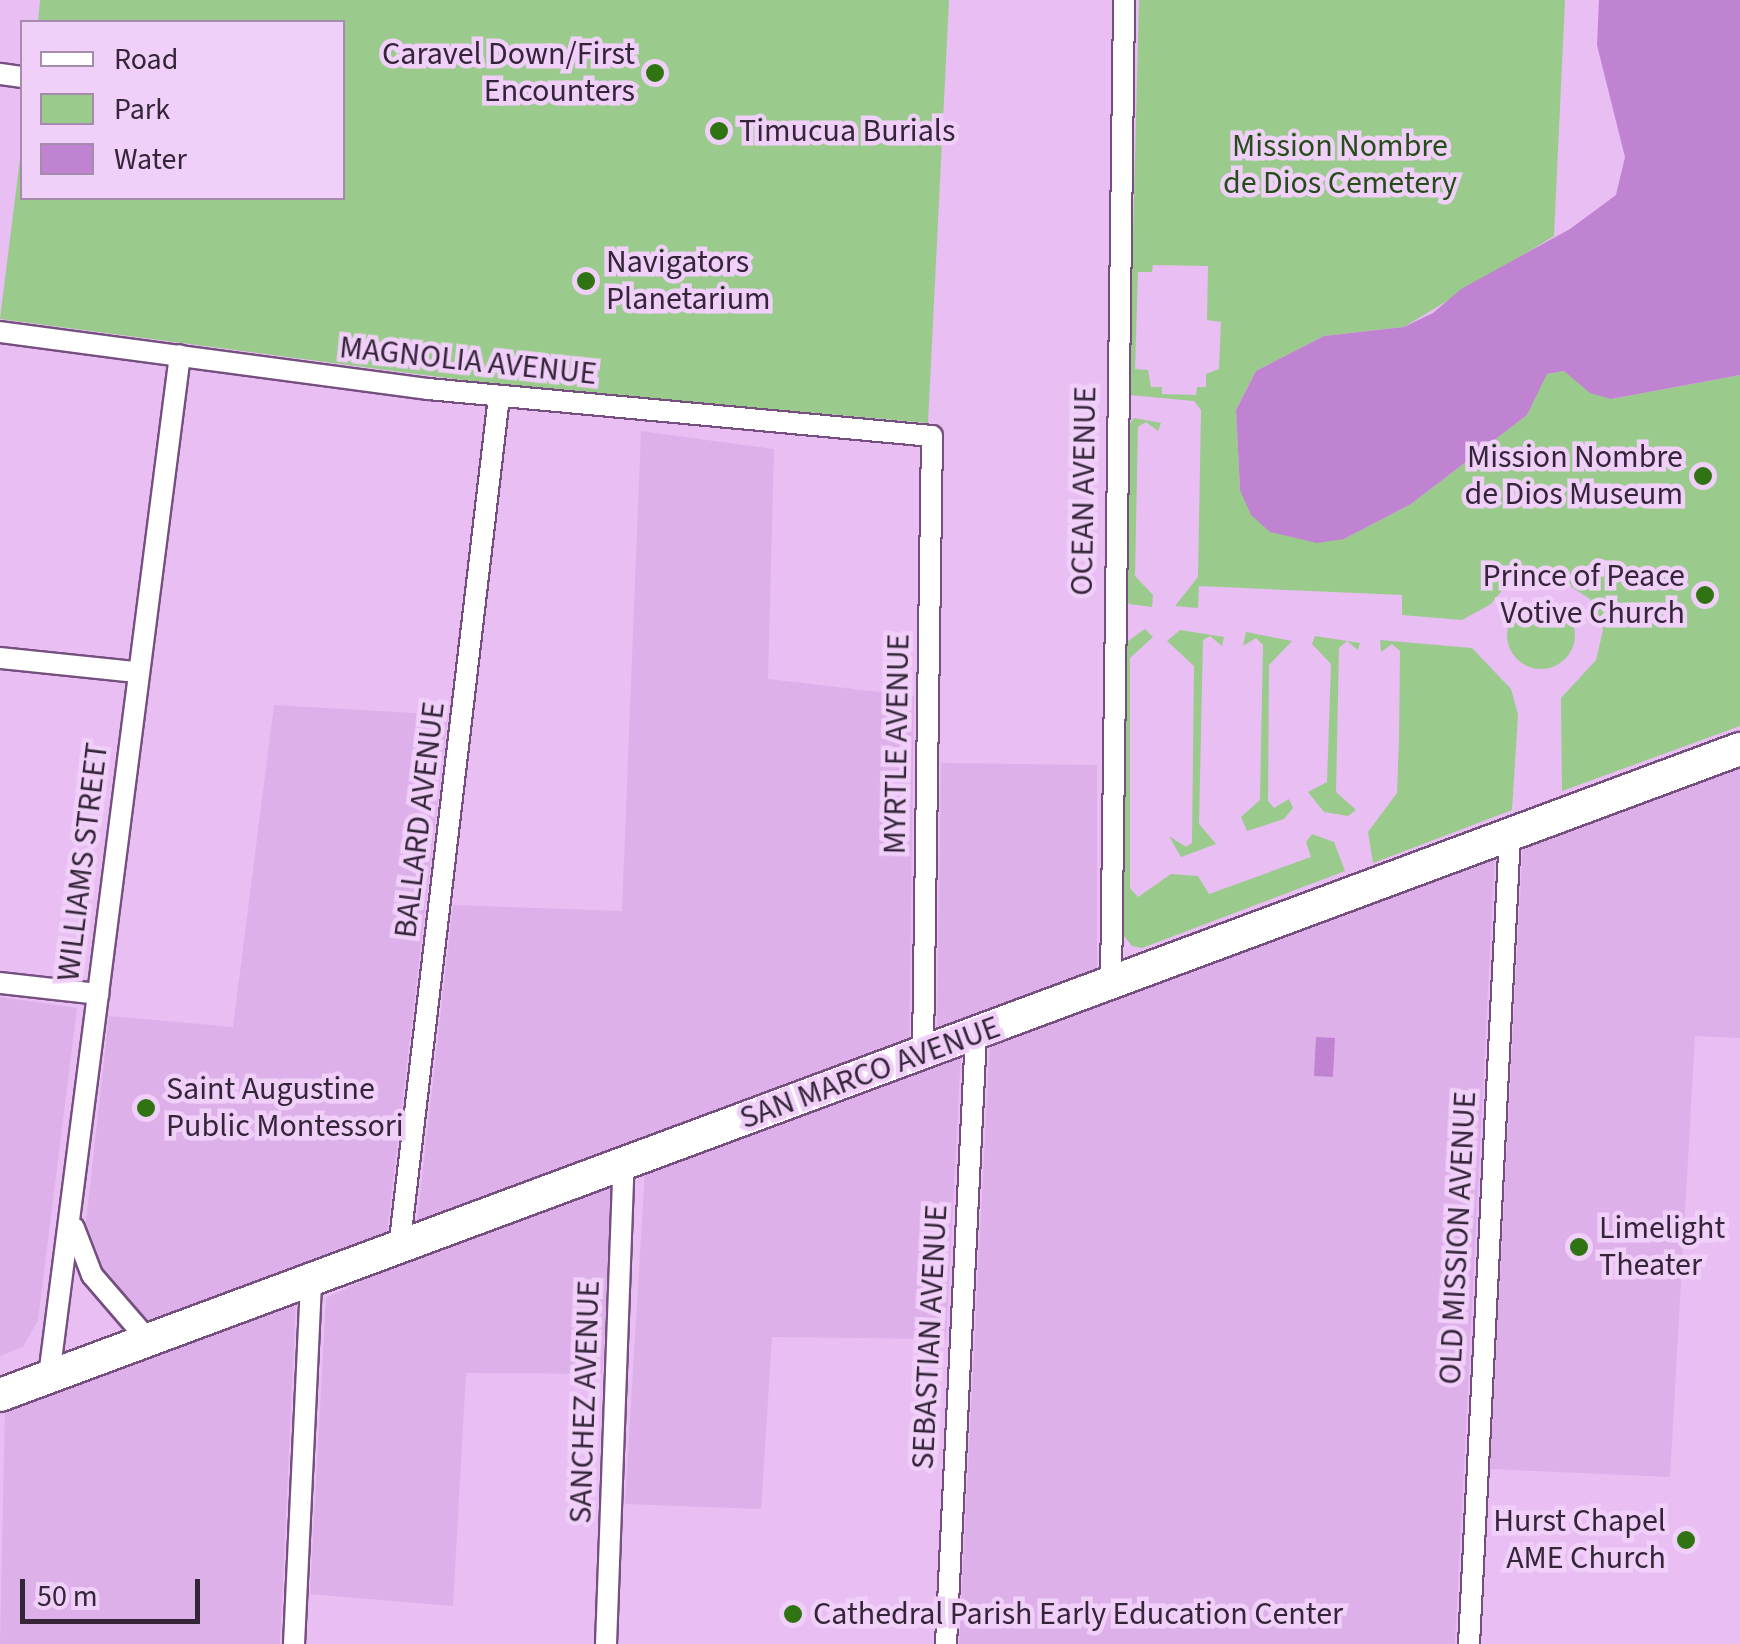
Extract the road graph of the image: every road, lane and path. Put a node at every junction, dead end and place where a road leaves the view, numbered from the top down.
1 (1124, 0) edge
2 (0, 332) edge
3 (180, 355) junction
4 (499, 397) junction
5 (932, 436) joint
6 (0, 658) edge
7 (136, 672) junction
8 (1740, 749) edge
9 (1510, 834) junction
10 (0, 984) edge
11 (1111, 984) junction
12 (98, 994) junction
13 (976, 1034) junction
14 (923, 1054) junction
15 (624, 1163) junction
16 (72, 1222) junction
17 (399, 1249) junction
18 (311, 1283) junction
19 (149, 1341) junction
20 (49, 1376) junction
21 (0, 1394) edge
22 (294, 1644) edge
23 (606, 1644) edge
24 (946, 1644) edge
25 (1469, 1644) edge

1 - 11 street, OCEAN AVENUE
2 - 3 street, MAGNOLIA AVENUE
3 - 4 street, MAGNOLIA AVENUE
3 - 7 street, WILLIAMS STREET
4 - 5 street, MAGNOLIA AVENUE
4 - 17 street, BALLARD AVENUE
5 - 14 street, MYRTLE AVENUE
6 - 7 street
7 - 12 street, WILLIAMS STREET
8 - 9 main road, SAN MARCO AVENUE
9 - 11 main road, SAN MARCO AVENUE
9 - 25 street, OLD MISSION AVENUE
10 - 12 street
11 - 13 main road, SAN MARCO AVENUE
12 - 16 street, WILLIAMS STREET
13 - 14 main road, SAN MARCO AVENUE
13 - 24 street, SEBASTIAN AVENUE
14 - 15 main road, SAN MARCO AVENUE
15 - 17 main road, SAN MARCO AVENUE
15 - 23 street, SANCHEZ AVENUE
16 - 19 street
16 - 20 street, WILLIAMS STREET
17 - 18 main road, SAN MARCO AVENUE
18 - 19 main road, SAN MARCO AVENUE
18 - 22 street
19 - 20 main road, SAN MARCO AVENUE
20 - 21 main road, SAN MARCO AVENUE

